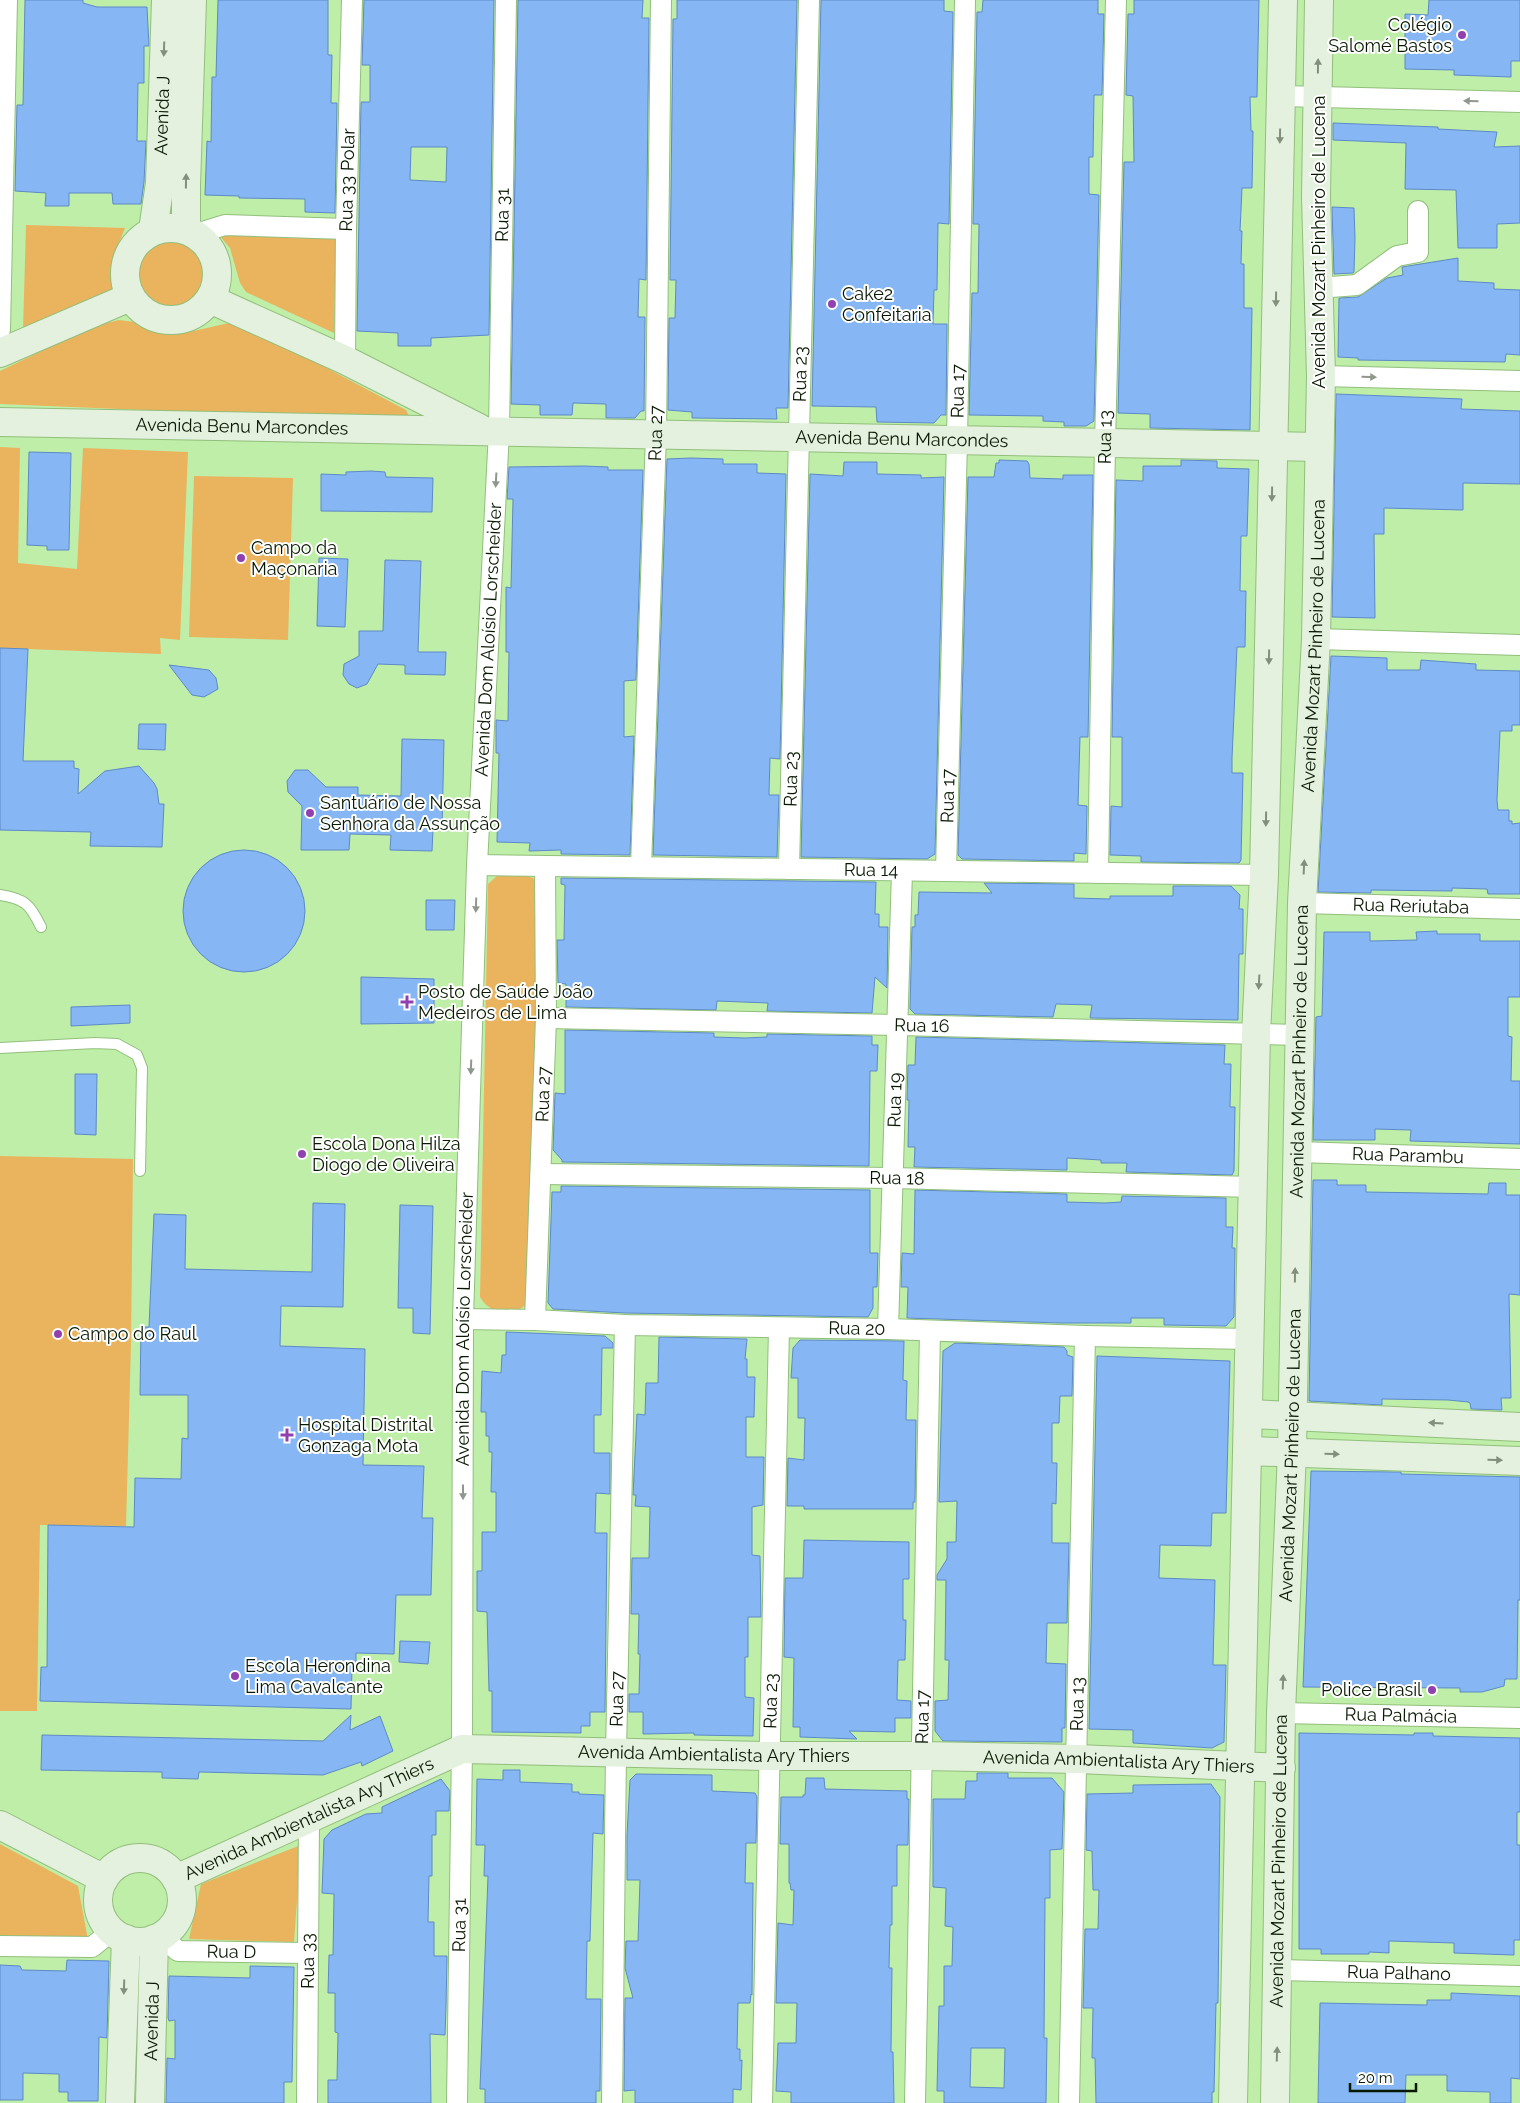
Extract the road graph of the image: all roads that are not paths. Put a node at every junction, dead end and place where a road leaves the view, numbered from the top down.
1 (7, 0) edge
2 (166, 0) edge
3 (192, 0) edge
4 (352, 0) edge
5 (506, 0) edge
6 (661, 0) edge
7 (809, 0) edge
8 (965, 0) edge
9 (1116, 0) edge
10 (1283, 0) edge
11 (1319, 0) edge
12 (1281, 96) junction
13 (1318, 96) junction
14 (1520, 102) edge
15 (1418, 211) dead end
16 (346, 229) junction
17 (153, 230) junction
18 (191, 232) junction
19 (1318, 288) junction
20 (130, 297) junction
21 (210, 299) junction
22 (0, 330) edge
23 (0, 354) edge
24 (345, 360) junction
25 (1321, 376) junction
26 (1520, 381) edge
27 (0, 422) edge
28 (492, 432) junction
29 (656, 435) junction
30 (798, 438) junction
31 (957, 441) junction
32 (1105, 444) junction
33 (1273, 446) junction
34 (1319, 447) junction
35 (1316, 639) junction
36 (1520, 645) edge
37 (477, 865) junction
38 (545, 866) junction
39 (641, 867) junction
40 (789, 869) junction
41 (902, 871) junction
42 (946, 871) junction
43 (1098, 873) junction
44 (1264, 875) junction
45 (0, 895) edge
46 (1302, 903) junction
47 (1520, 909) edge
48 (41, 927) dead end
49 (546, 1018) junction
50 (898, 1025) junction
51 (1256, 1034) junction
52 (1300, 1035) junction
53 (0, 1048) edge
54 (1298, 1152) junction
55 (1520, 1159) edge
56 (140, 1171) dead end
57 (541, 1174) junction
58 (892, 1178) junction
59 (1254, 1187) junction
60 (463, 1320) junction
61 (536, 1320) junction
62 (625, 1325) junction
63 (779, 1328) junction
64 (888, 1329) junction
65 (930, 1331) junction
66 (1085, 1336) junction
67 (1250, 1339) junction
68 (1249, 1414) junction
69 (1292, 1417) junction
70 (1520, 1427) edge
71 (1248, 1451) junction
72 (1292, 1452) junction
73 (1520, 1462) edge
74 (1282, 1713) junction
75 (1520, 1718) edge
76 (462, 1749) junction
77 (616, 1752) junction
78 (768, 1756) junction
79 (922, 1756) junction
80 (1078, 1759) junction
81 (1240, 1767) junction
82 (1281, 1768) junction
83 (309, 1818) junction
84 (0, 1826) edge
85 (104, 1879) junction
86 (176, 1879) junction
87 (119, 1935) junction
88 (158, 1937) junction
89 (0, 1946) edge
90 (307, 1953) junction
91 (1279, 1970) junction
92 (1520, 1976) edge
93 (120, 2103) edge
94 (150, 2103) edge
95 (307, 2103) edge
96 (457, 2103) edge
97 (612, 2103) edge
98 (762, 2103) edge
99 (915, 2103) edge
100 (1070, 2103) edge
101 (1233, 2103) edge
102 (1275, 2103) edge

1 - 22 street
2 -> 17 street, Avenida J
18 -> 3 street, Avenida J
4 - 16 street, Rua 33 Polar
5 - 28 street, Rua 31
6 - 29 street, Rua 27
7 - 30 street, Rua 23
8 - 31 street, Rua 17
9 - 32 street, Rua 13
10 - 12 street
13 -> 11 street, Avenida Mozart Pinheiro de Lucena
12 - 13 street
12 -> 33 street
14 -> 13 street
13 - 19 street, Avenida Mozart Pinheiro de Lucena
15 - 19 street
16 - 18 street
16 - 24 street, Rua 33 Polar
17 - 18 street
17 - 20 street
18 - 21 street
19 - 25 street, Avenida Mozart Pinheiro de Lucena
20 - 21 street
20 - 23 street
21 - 24 street, Avenida Benu Marcondes
24 - 28 street, Avenida Benu Marcondes
25 -> 26 street
25 - 34 street, Avenida Mozart Pinheiro de Lucena
27 - 28 street, Avenida Benu Marcondes
28 - 29 street, Avenida Benu Marcondes
28 -> 37 street, Avenida Dom Aloísio Lorscheider
29 - 30 street, Avenida Benu Marcondes
29 - 39 street, Rua 27
30 - 31 street, Avenida Benu Marcondes
30 - 40 street, Rua 23
31 - 32 street, Avenida Benu Marcondes
31 - 42 street, Rua 17
32 - 33 street, Avenida Benu Marcondes
32 - 43 street, Rua 13
33 - 34 street, Avenida Benu Marcondes
33 -> 44 street
34 - 35 street, Avenida Mozart Pinheiro de Lucena
35 - 36 street
46 -> 35 street, Avenida Mozart Pinheiro de Lucena
37 - 38 street, Rua 14
37 -> 60 street, Avenida Dom Aloísio Lorscheider
38 - 39 street, Rua 14
38 - 49 street, Rua 27
39 - 40 street, Rua 14
40 - 41 street, Rua 14
41 - 42 street, Rua 14
41 - 50 street, Rua 19
42 - 43 street, Rua 14
43 - 44 street, Rua 14
44 -> 51 street
45 - 48 lane
46 - 47 street, Rua Reriutaba
46 - 52 street, Avenida Mozart Pinheiro de Lucena
49 - 50 street, Rua 16
49 - 57 street, Rua 27
50 - 51 street, Rua 16
50 - 58 street, Rua 19
51 - 52 street, Rua 16
51 - 59 street
52 - 54 street, Avenida Mozart Pinheiro de Lucena
53 - 56 lane
54 - 55 street, Rua Parambu
69 -> 54 street, Avenida Mozart Pinheiro de Lucena
57 - 58 street, Rua 18
57 - 61 street, Rua 27
58 - 59 street, Rua 18
58 - 64 street, Rua 19
59 - 67 street
60 - 61 street, Rua 20
60 -> 76 street, Avenida Dom Aloísio Lorscheider
61 - 62 street, Rua 20
62 - 63 street, Rua 20
62 - 77 street, Rua 27
63 - 64 street, Rua 20
63 - 78 street, Rua 23
64 - 65 street, Rua 20
65 - 66 street, Rua 20
65 - 79 street, Rua 17
66 - 67 street, Rua 20
66 - 80 street, Rua 13
67 - 68 street
68 - 69 street
68 - 71 street
70 -> 69 street
69 - 72 street, Avenida Mozart Pinheiro de Lucena
71 - 72 street
71 - 81 street
72 -> 73 street
74 -> 72 street, Avenida Mozart Pinheiro de Lucena
74 - 75 street, Rua Palmácia
74 - 82 street, Avenida Mozart Pinheiro de Lucena
76 - 77 street, Avenida Ambientalista Ary Thiers
76 - 83 street, Avenida Ambientalista Ary Thiers
76 - 96 street, Rua 31
77 - 78 street, Avenida Ambientalista Ary Thiers
77 - 97 street, Rua 27
78 - 79 street, Avenida Ambientalista Ary Thiers
78 - 98 street, Rua 23
79 - 80 street, Avenida Ambientalista Ary Thiers
79 - 99 street, Rua 17
80 - 81 street, Avenida Ambientalista Ary Thiers
80 - 100 street, Rua 13
81 - 82 street, Avenida Ambientalista Ary Thiers
81 - 101 street
82 - 91 street, Avenida Mozart Pinheiro de Lucena
83 - 86 street, Avenida Ambientalista Ary Thiers
83 - 90 street, Rua 33
84 - 85 street
85 - 86 street
85 - 87 street
86 - 88 street
87 - 88 street
87 - 89 street
87 -> 93 street, Avenida J
88 - 90 street, Rua D
88 - 94 street, Avenida J
90 - 95 street, Rua 33
91 - 92 street, Rua Palhano
102 -> 91 street, Avenida Mozart Pinheiro de Lucena

